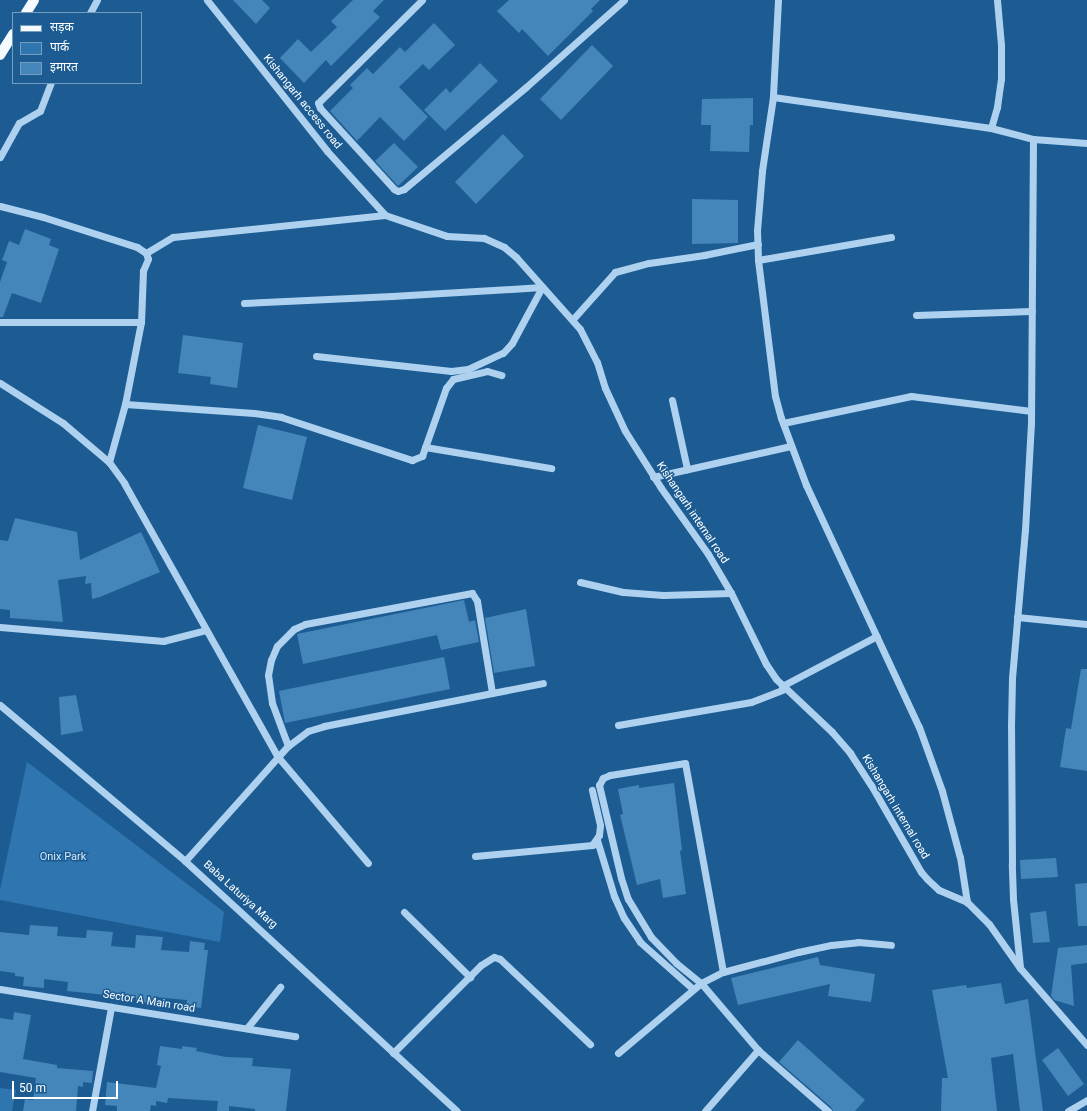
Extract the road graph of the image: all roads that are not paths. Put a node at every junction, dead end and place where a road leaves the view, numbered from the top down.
1 (34, 0) edge
2 (98, 0) edge
3 (207, 0) edge
4 (422, 0) edge
5 (624, 0) edge
6 (778, 0) edge
7 (997, 0) edge
8 (27, 12) edge
9 (91, 12) edge
10 (12, 36) edge
11 (0, 55) edge
12 (51, 84) edge
13 (773, 97) junction
14 (991, 128) junction
15 (1033, 139) junction
16 (1087, 143) edge
17 (0, 158) edge
18 (0, 206) edge
19 (385, 215) junction
20 (891, 237) dead end
21 (758, 244) junction
22 (146, 253) junction
23 (758, 260) junction
24 (542, 287) junction
25 (244, 303) dead end
26 (1032, 311) junction
27 (916, 315) dead end
28 (573, 319) junction
29 (0, 322) edge
30 (141, 322) junction
31 (316, 356) dead end
32 (501, 375) dead end
33 (0, 383) edge
34 (672, 400) dead end
35 (125, 404) junction
36 (1031, 411) junction
37 (783, 423) junction
38 (791, 446) junction
39 (425, 447) junction
40 (109, 462) junction
41 (551, 468) dead end
42 (687, 470) junction
43 (654, 477) junction
44 (580, 582) dead end
45 (731, 593) junction
46 (1017, 616) junction
47 (1087, 624) edge
48 (0, 626) edge
49 (206, 630) junction
50 (877, 636) junction
51 (543, 683) dead end
52 (784, 688) junction
53 (492, 693) junction
54 (0, 705) edge
55 (618, 725) dead end
56 (288, 746) junction
57 (278, 758) junction
58 (592, 790) dead end
59 (597, 840) junction
60 (475, 856) dead end
61 (185, 860) junction
62 (368, 863) dead end
63 (967, 902) junction
64 (404, 912) dead end
65 (891, 945) dead end
66 (1020, 968) junction
67 (723, 972) junction
68 (470, 976) junction
69 (701, 983) junction
70 (280, 987) dead end
71 (0, 989) edge
72 (693, 989) junction
73 (111, 1007) junction
74 (247, 1028) junction
75 (295, 1036) dead end
76 (590, 1044) dead end
77 (1087, 1045) edge
78 (758, 1050) junction
79 (393, 1053) junction
80 (618, 1053) dead end
81 (1087, 1100) edge
82 (92, 1111) edge
83 (457, 1111) edge
84 (705, 1111) edge
85 (828, 1111) edge
86 (1068, 1111) edge

1 - 8 main road
2 - 9 street
3 - 19 street, Kishangarh access road
4 - 5 street
6 - 13 street
7 - 14 street
10 - 11 main road
12 - 17 street
13 - 14 street
13 - 21 street
14 - 15 street
15 - 16 street
15 - 26 street
18 - 22 street
19 - 22 street
19 - 24 street, Kishangarh internal road
20 - 23 street
21 - 23 street
21 - 28 street
22 - 30 street
23 - 37 street
24 - 25 street
24 - 28 street, Kishangarh internal road
24 - 31 street
26 - 27 street
26 - 36 street
28 - 43 street, Kishangarh internal road
29 - 30 street
30 - 35 street
32 - 39 street
33 - 40 street
34 - 42 street
35 - 39 street
35 - 40 street
36 - 37 street
36 - 46 street
37 - 38 street
38 - 42 street
38 - 50 street
39 - 41 street
40 - 49 street
42 - 43 street
43 - 45 street, Kishangarh internal road
44 - 45 street
45 - 52 street, Kishangarh internal road
46 - 47 street
46 - 66 street
48 - 49 street
49 - 57 street
50 - 52 street
50 - 63 street
51 - 53 street
52 - 55 street
52 - 63 street, Kishangarh internal road
53 - 56 street
53 - 56 street
54 - 61 street, Baba Laturiya Marg
56 - 57 street
57 - 61 street
57 - 62 street
58 - 59 street
59 - 60 street
59 - 72 street
61 - 79 street, Baba Laturiya Marg
63 - 66 street
64 - 68 street
65 - 67 street
66 - 77 street
67 - 69 street
67 - 69 street
68 - 76 street
68 - 79 street
69 - 72 street
69 - 78 street
70 - 74 street
71 - 73 street, Sector A Main road
72 - 80 street
73 - 74 street, Sector A Main road
73 - 82 street
74 - 75 street, Sector A Main road
78 - 84 street
78 - 85 street
79 - 83 street, Baba Laturiya Marg
81 - 86 street

